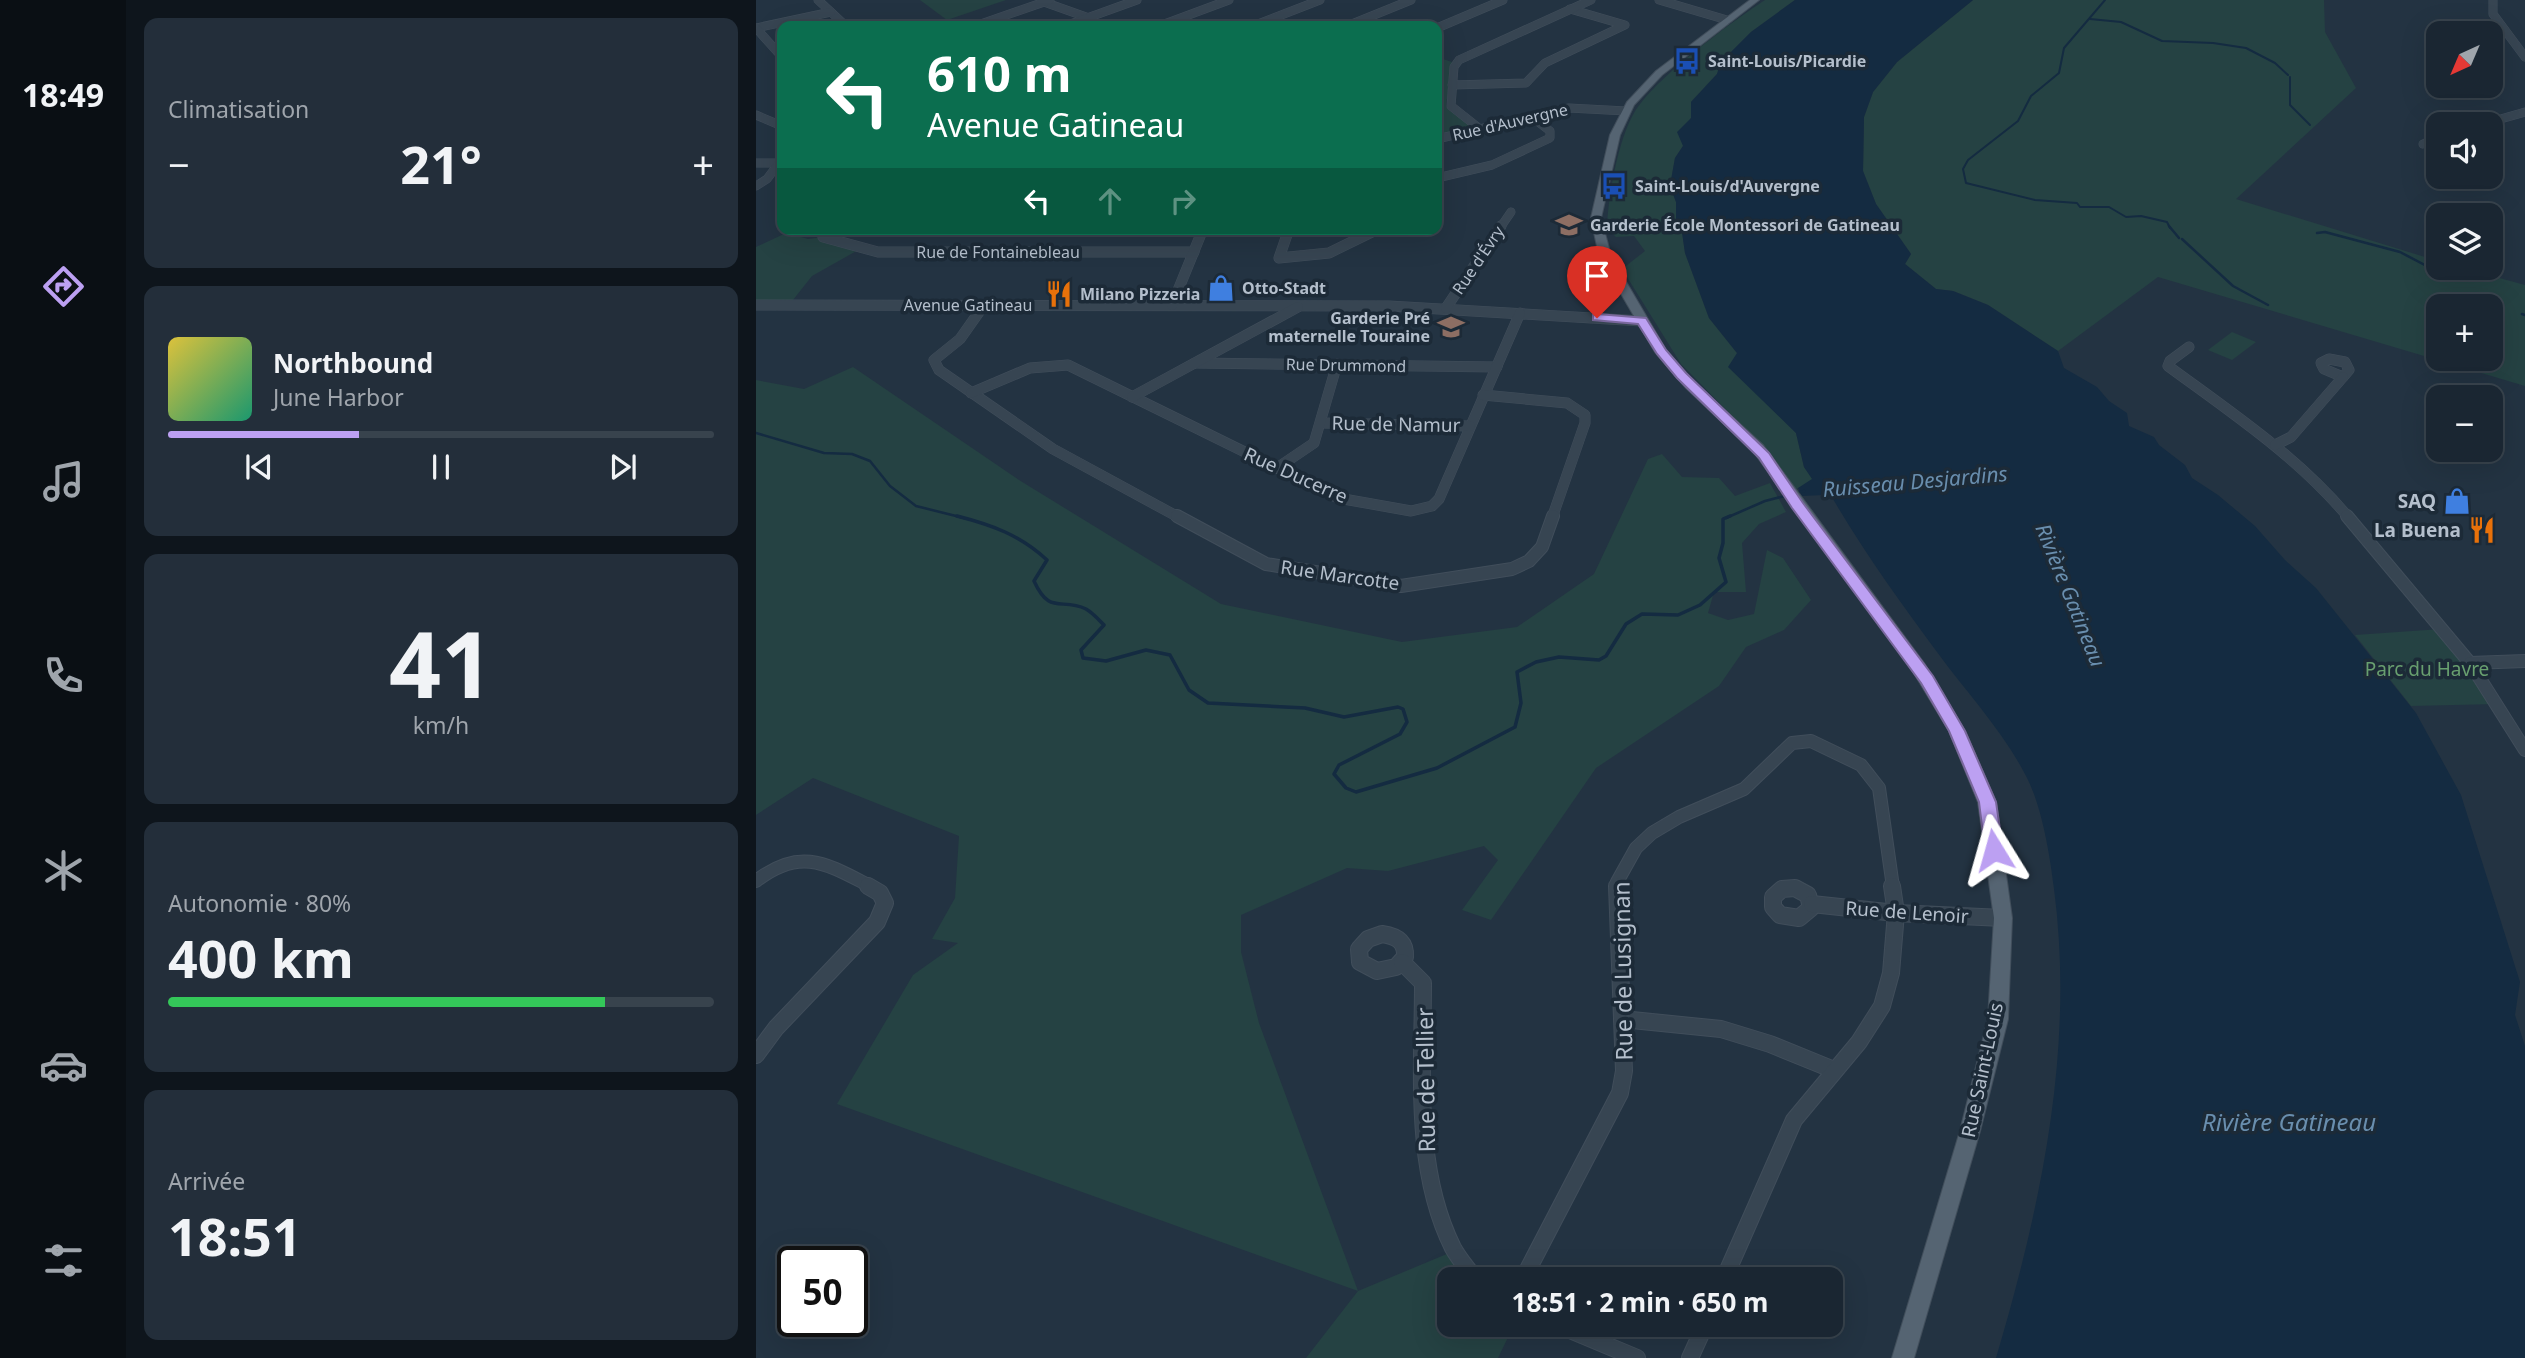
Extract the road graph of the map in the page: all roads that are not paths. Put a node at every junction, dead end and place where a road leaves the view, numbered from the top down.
1 (818, 0) edge
2 (1137, 0) edge
3 (1228, 0) edge
4 (1320, 0) edge
5 (1411, 0) edge
6 (1503, 0) edge
7 (1591, 0) edge
8 (1755, 0) edge
9 (2493, 0) edge
10 (1047, 1) edge
11 (1665, 1) edge
12 (1570, 9) junction
13 (831, 12) junction
14 (1089, 18) junction
15 (1727, 20) junction
16 (789, 21) edge
17 (841, 21) edge
18 (989, 21) edge
19 (1080, 21) edge
20 (1172, 21) edge
21 (1266, 21) edge
22 (1361, 21) edge
23 (777, 24) edge
24 (1442, 26) edge
25 (756, 28) edge
26 (777, 51) edge
27 (2525, 57) edge
28 (1452, 85) junction
29 (1626, 111) junction
30 (2525, 112) edge
31 (756, 114) edge
32 (1532, 117) junction
33 (2503, 118) edge
34 (777, 124) edge
35 (1479, 129) junction
36 (1442, 138) edge
37 (2426, 143) edge
38 (2423, 144) dead end
39 (756, 163) edge
40 (777, 163) edge
41 (777, 168) edge
42 (1442, 177) edge
43 (756, 186) edge
44 (1510, 212) dead end
45 (827, 235) edge
46 (1201, 235) edge
47 (1287, 235) edge
48 (1366, 235) edge
49 (1194, 252) junction
50 (756, 305) edge
51 (984, 305) junction
52 (1172, 305) junction
53 (1300, 306) junction
54 (1446, 308) junction
55 (1520, 313) junction
56 (1642, 321) junction
57 (2189, 347) dead end
58 (1195, 363) junction
59 (1337, 364) junction
60 (1497, 368) junction
61 (2343, 377) dead end
62 (971, 393) junction
63 (1483, 395) junction
64 (1132, 397) junction
65 (1322, 423) junction
66 (1470, 426) junction
67 (2275, 445) junction
68 (1277, 468) junction
69 (2525, 661) edge
70 (2470, 663) junction
71 (2525, 749) edge
72 (756, 881) edge
73 (1812, 904) dead end
74 (1896, 913) junction
75 (2003, 918) junction
76 (1402, 962) dead end
77 (1622, 1019) junction
78 (756, 1055) edge
79 (1833, 1070) junction
80 (1466, 1267) edge
81 (1529, 1267) edge
82 (1729, 1267) edge
83 (1587, 1337) edge
84 (1700, 1337) edge
85 (1637, 1358) edge
86 (1690, 1358) edge
87 (1903, 1358) edge

1 - 13 street
2 - 14 street
3 - 20 street
4 - 21 street
5 - 22 street
6 - 24 street
7 - 12 street
8 - 15 main road, Rue Saint-Louis
9 - 27 street
10 - 14 street
10 - 18 street
11 - 15 street
12 - 28 street
12 - 28 street
13 - 16 street
13 - 17 street
14 - 19 street
15 - 29 main road, Rue Saint-Louis
23 - 25 street
25 - 26 street
28 - 35 street
29 - 32 street, Rue d'Auvergne
29 - 56 main road, Rue Saint-Louis
30 - 33 street
31 - 34 street
32 - 35 street, Rue d'Auvergne
32 - 42 street
35 - 36 street, Rue d'Auvergne
37 - 38 street
39 - 40 street
41 - 43 street
44 - 54 street, Rue d'Évry
45 - 49 street, Rue de Fontainebleau
46 - 49 street
47 - 48 street
49 - 52 street
50 - 51 street, Avenue Gatineau
51 - 52 street, Avenue Gatineau
51 - 62 street, Rue Marcotte
52 - 53 street, Avenue Gatineau
53 - 54 street, Avenue Gatineau
53 - 58 street
54 - 55 street, Avenue Gatineau
55 - 56 street, Avenue Gatineau
55 - 60 street, Rue Ducerre
56 - 75 main road, Rue Saint-Louis
57 - 67 street
58 - 59 street, Rue Drummond
58 - 64 street
59 - 60 street, Rue Drummond
59 - 65 street
60 - 63 street, Rue Ducerre
61 - 67 street
62 - 63 street, Rue Marcotte
62 - 64 street, Rue Ducerre
63 - 66 street, Rue Ducerre
64 - 68 street, Rue Ducerre
65 - 66 street, Rue de Namur
65 - 68 street
66 - 68 street, Rue Ducerre
67 - 70 street
69 - 70 street
70 - 71 street
72 - 78 street
73 - 74 street, Rue de Lenoir
74 - 75 street, Rue de Lenoir
74 - 77 street, Rue de Lusignan
74 - 79 street, Rue de Lusignan
75 - 87 main road, Rue Saint-Louis
76 - 80 street, Rue de Tellier
77 - 79 street
77 - 81 street, Rue de Lusignan
79 - 82 street, Rue de Lusignan
83 - 85 street
84 - 86 street

